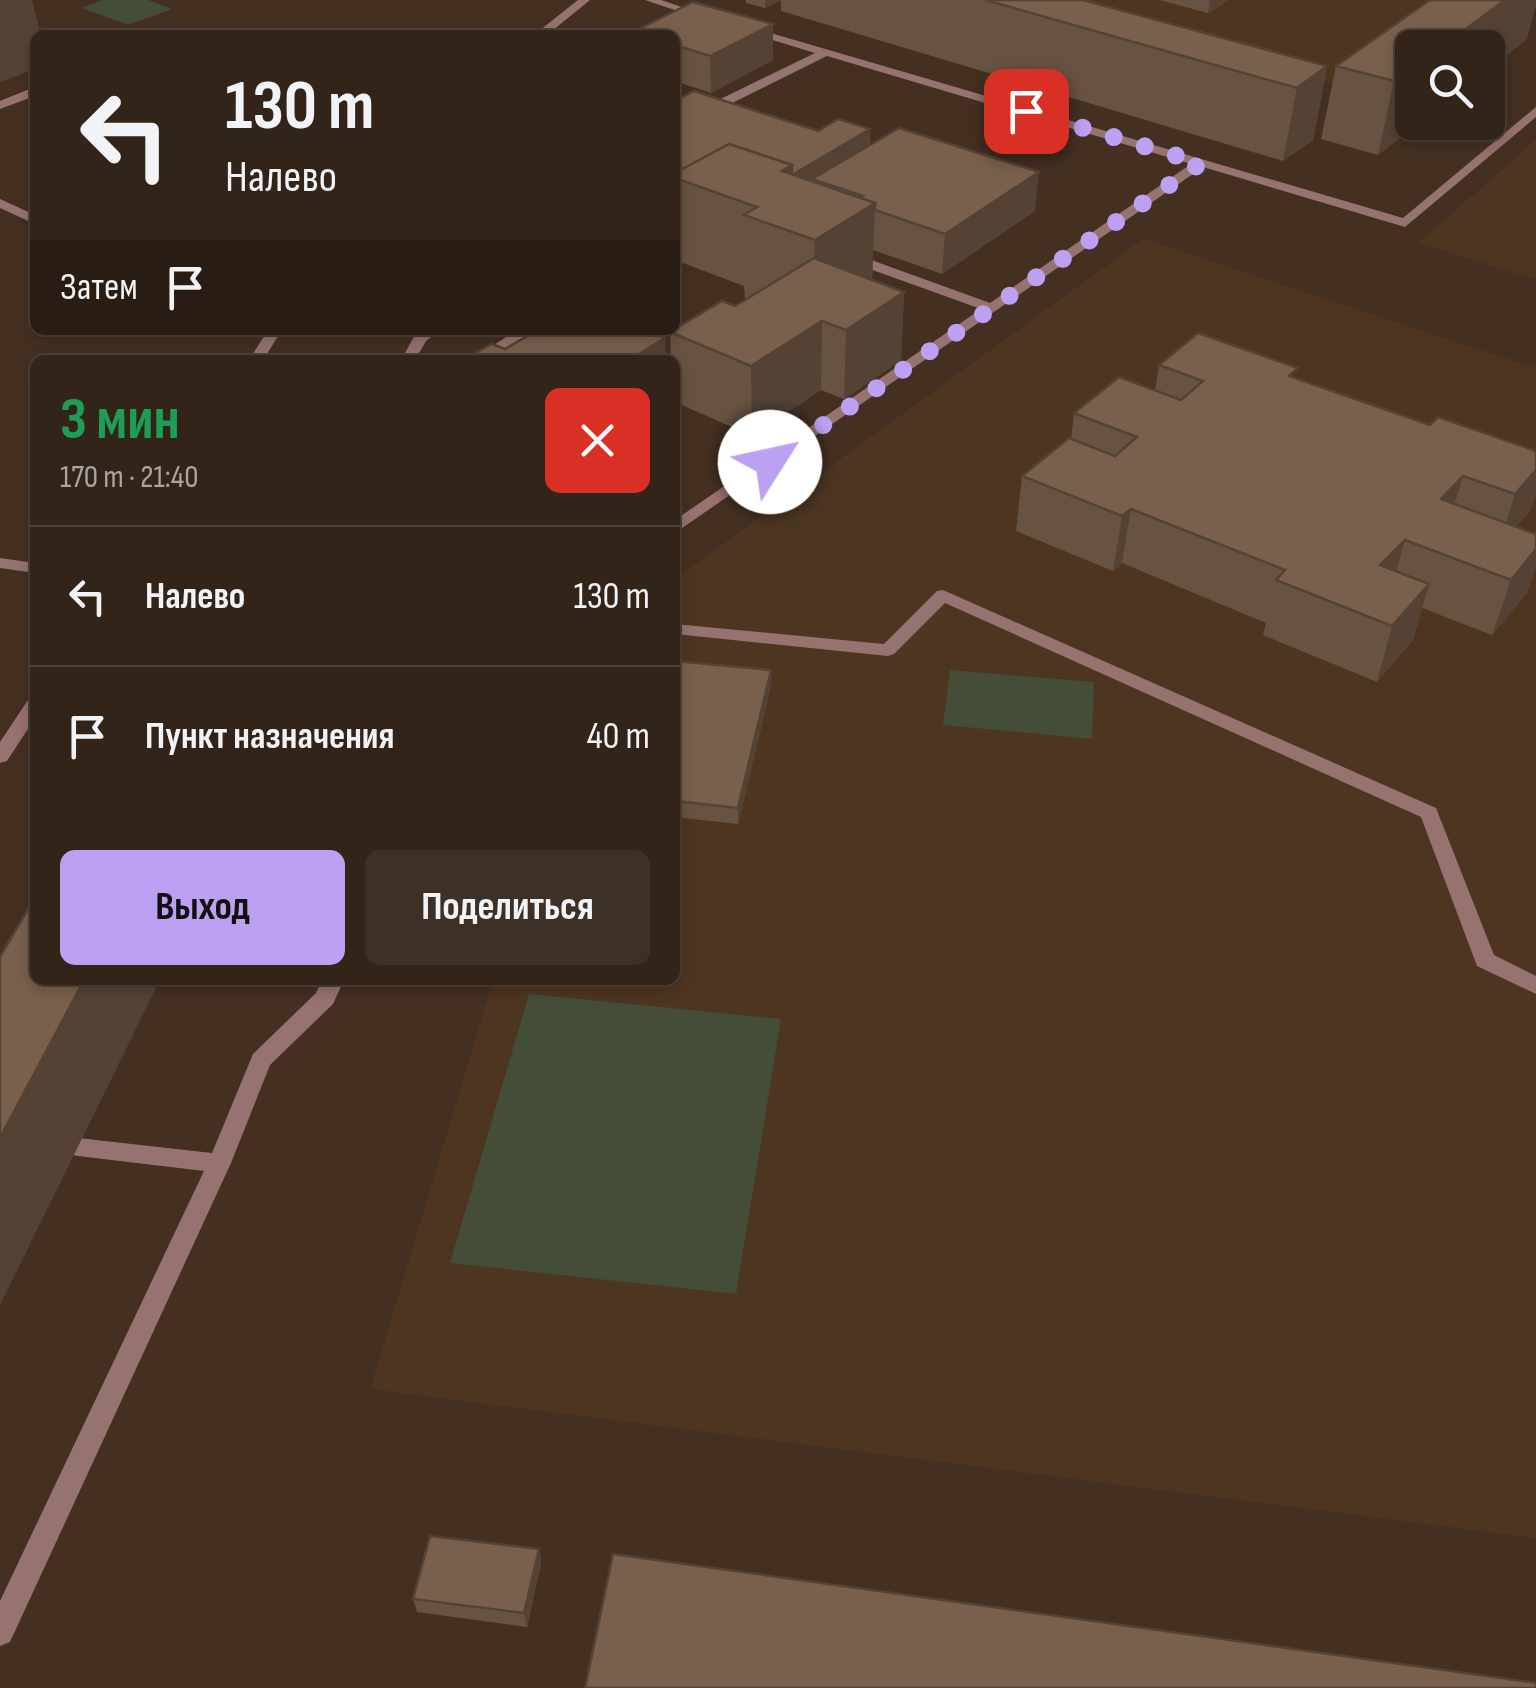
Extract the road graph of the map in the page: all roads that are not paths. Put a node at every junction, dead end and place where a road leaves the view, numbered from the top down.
1 (650, 0) edge
2 (581, 1) edge
3 (546, 30) edge
4 (826, 52) junction
5 (30, 93) edge
6 (0, 105) edge
7 (1536, 111) edge
8 (681, 123) edge
9 (1201, 163) junction
10 (0, 204) edge
11 (30, 218) edge
12 (826, 249) edge
13 (991, 308) junction
14 (425, 335) edge
15 (519, 335) edge
16 (411, 355) edge
17 (486, 355) edge
18 (680, 525) edge
19 (0, 563) edge
20 (30, 567) edge
21 (680, 629) edge
22 (30, 712) edge
23 (0, 758) edge
24 (330, 985) edge
25 (1536, 986) edge
26 (78, 1147) dead end
27 (219, 1163) junction
28 (0, 1632) edge

1 - 4 street
2 - 3 street
4 - 8 street
4 - 9 street
5 - 6 street
7 - 9 street
9 - 13 street
10 - 11 street
12 - 13 street
13 - 18 street
14 - 16 street
15 - 17 street
19 - 20 street
21 - 25 street
22 - 23 street
24 - 27 street
26 - 27 street
27 - 28 street

